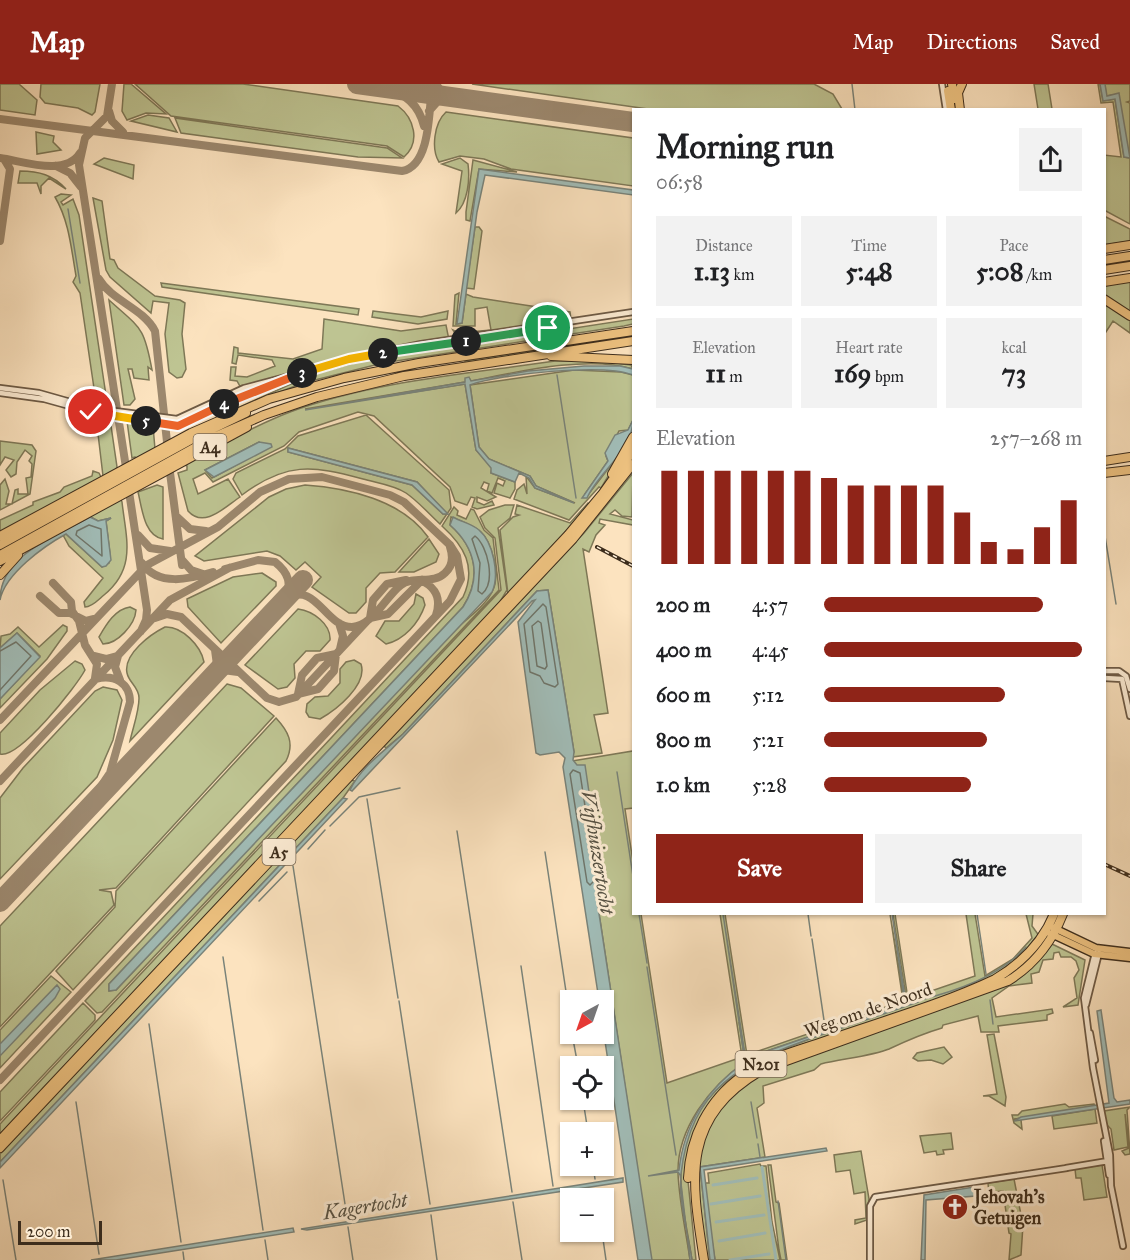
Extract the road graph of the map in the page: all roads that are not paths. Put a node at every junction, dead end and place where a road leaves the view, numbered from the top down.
1 (945, 84) edge
2 (952, 84) edge
3 (962, 84) edge
4 (948, 108) edge
5 (958, 108) edge
6 (958, 108) edge
7 (1130, 244) edge
8 (1106, 249) edge
9 (1130, 256) edge
10 (1106, 260) edge
11 (1130, 266) edge
12 (1106, 270) edge
13 (1130, 278) edge
14 (1106, 282) edge
15 (1106, 300) edge
16 (632, 314) edge
17 (1130, 316) edge
18 (632, 329) edge
19 (632, 341) edge
20 (540, 355) junction
21 (585, 356) junction
22 (632, 360) edge
23 (632, 365) edge
24 (0, 390) edge
25 (286, 396) junction
26 (281, 409) junction
27 (632, 439) edge
28 (632, 452) edge
29 (1130, 457) edge
30 (1106, 461) edge
31 (632, 465) edge
32 (632, 470) edge
33 (1130, 470) edge
34 (1106, 473) edge
35 (622, 479) junction
36 (589, 511) junction
37 (1, 535) edge
38 (37, 542) junction
39 (0, 545) edge
40 (0, 555) edge
41 (0, 561) edge
42 (0, 575) edge
43 (1106, 671) edge
44 (1126, 676) edge
45 (1106, 678) edge
46 (1130, 689) edge
47 (1130, 717) edge
48 (1054, 915) edge
49 (1061, 915) edge
50 (1051, 930) junction
51 (1097, 952) junction
52 (1130, 952) edge
53 (1130, 958) edge
54 (0, 1140) edge
55 (0, 1148) edge
56 (1108, 1160) junction
57 (1127, 1247) edge
58 (699, 1260) edge
59 (704, 1260) edge
60 (870, 1260) edge

1 - 4 highway
2 - 5 highway
3 - 6 highway
7 - 8 highway
9 - 10 highway
11 - 12 highway
13 - 14 highway
15 - 17 highway
16 - 24 street
18 - 25 highway, A4
19 - 20 highway, A4
20 - 21 highway, A4
20 - 26 highway, A4
21 - 22 highway, A4
21 - 23 highway, A4
25 - 37 highway, A4
25 - 39 highway, A4
26 - 38 highway, A4
26 - 40 highway, A4
27 - 36 highway
28 - 36 highway, A5
29 - 30 highway
31 - 35 highway, A5
32 - 35 highway, A5
33 - 34 highway
35 - 55 highway, A5
36 - 54 highway, A5
38 - 41 highway, A4
38 - 42 highway, A4
43 - 44 street
44 - 45 street
44 - 46 street
44 - 47 street
48 - 50 highway, N201
49 - 50 highway, N201
50 - 51 main road
50 - 58 highway, Weg om de Noord / N201
50 - 59 highway, Weg om de Noord / N201
51 - 52 main road
51 - 53 main road
51 - 56 street
56 - 57 street
56 - 60 street

